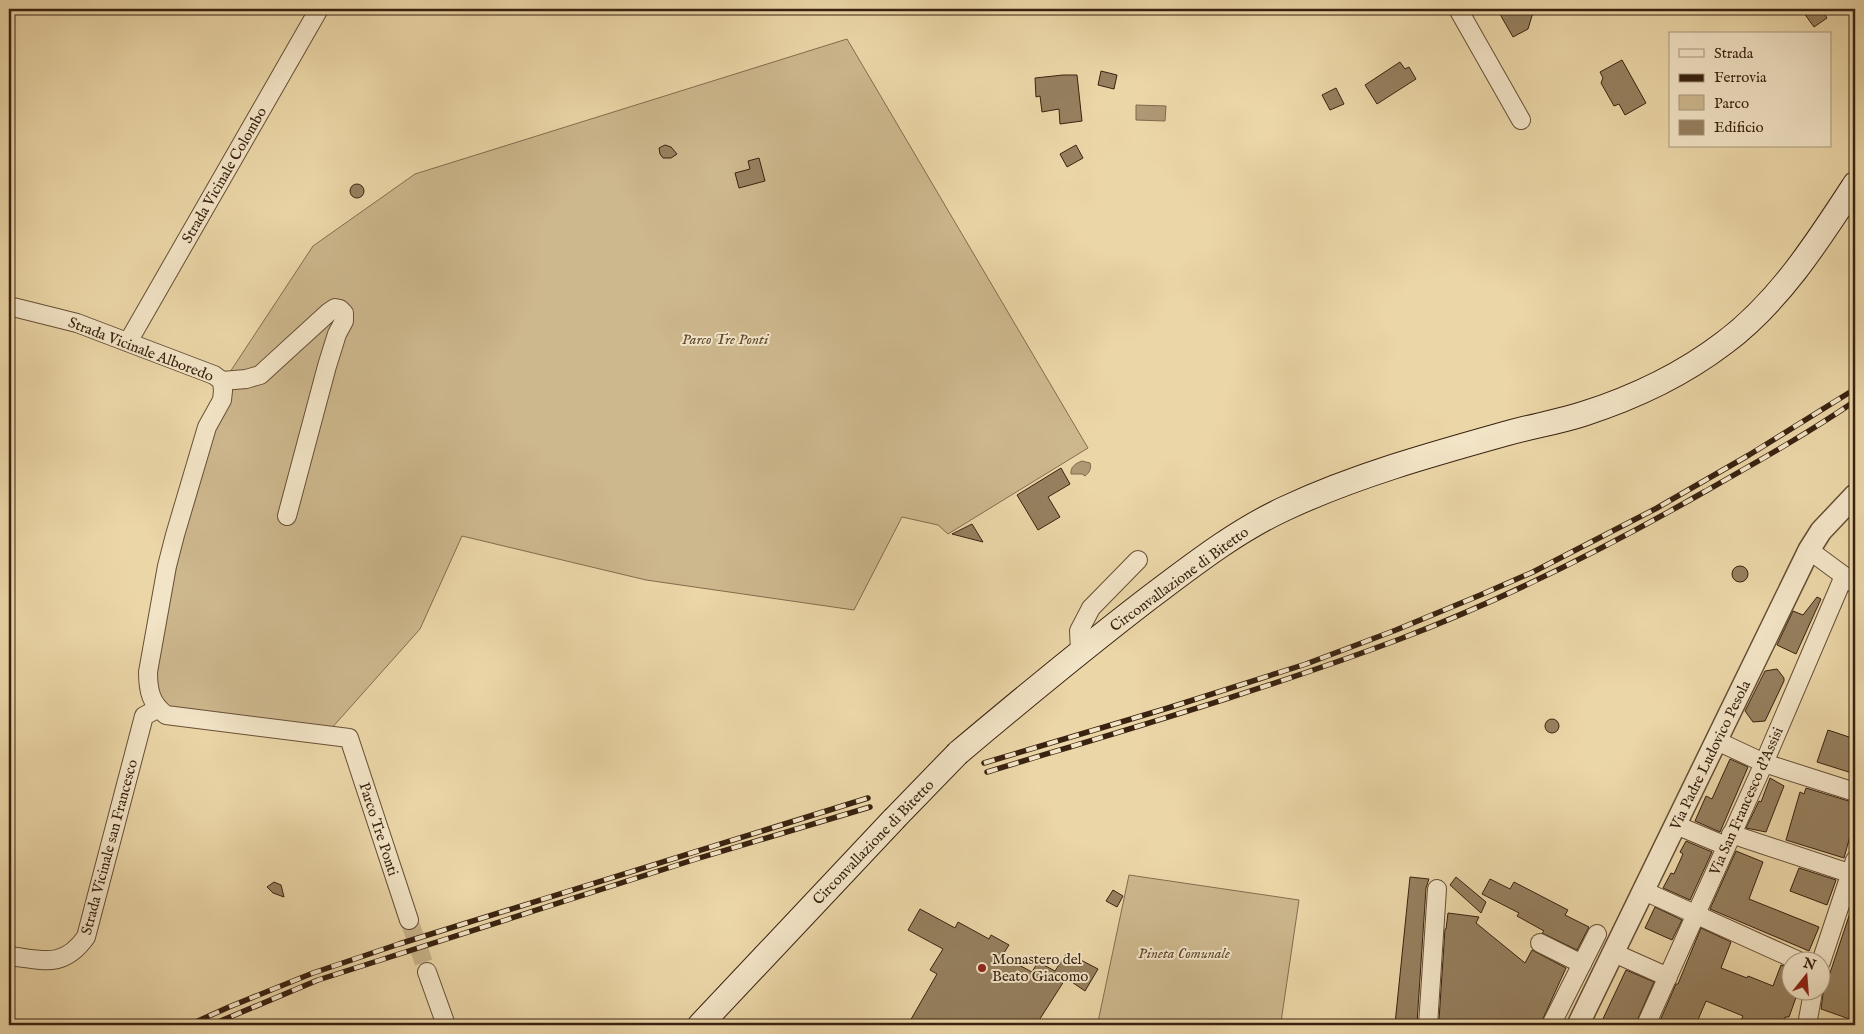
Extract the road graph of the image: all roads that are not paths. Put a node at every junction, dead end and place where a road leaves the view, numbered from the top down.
1 (319, 9) edge
2 (1458, 9) edge
3 (1521, 120) dead end
4 (1855, 184) edge
5 (9, 306) edge
6 (128, 342) junction
7 (222, 381) junction
8 (1855, 495) edge
9 (287, 516) dead end
10 (1809, 550) junction
11 (1138, 560) dead end
12 (1850, 580) edge
13 (1080, 651) junction
14 (158, 709) junction
15 (1716, 741) junction
16 (1764, 763) junction
17 (1855, 792) edge
18 (1676, 825) junction
19 (1729, 840) junction
20 (1854, 869) edge
21 (1437, 889) dead end
22 (1644, 891) junction
23 (1696, 914) junction
24 (409, 920) tunnel mouth
25 (1597, 934) dead end
26 (1540, 943) dead end
27 (1614, 952) junction
28 (1825, 952) edge
29 (1782, 953) edge
30 (9, 956) edge
31 (1582, 964) junction
32 (427, 972) tunnel mouth
33 (1668, 976) junction
34 (1811, 1002) edge
35 (446, 1025) edge
36 (700, 1025) edge
37 (1428, 1025) edge
38 (1551, 1025) edge
39 (1578, 1025) edge
40 (1646, 1025) edge
41 (1807, 1025) edge

1 - 6 street, Strada Vicinale Colombo
2 - 3 street
4 - 13 main road, Circonvallazione di Bitetto
5 - 6 street, Strada Vicinale Alboredo
6 - 7 street, Strada Vicinale Alboredo
7 - 9 street
7 - 14 street, Strada Vicinale Alboredo
8 - 10 street, Via Padre Ludovico Pesola
10 - 12 street
10 - 15 street, Via Padre Ludovico Pesola
11 - 13 street
12 - 16 street, Via San Francesco d'Assisi
13 - 36 main road, Circonvallazione di Bitetto, bridge
14 - 24 street, Parco Tre Ponti
14 - 30 street, Strada Vicinale san Francesco
15 - 16 street
15 - 18 street, Via Padre Ludovico Pesola
16 - 17 street
16 - 19 street, Via San Francesco d'Assisi
18 - 19 street
18 - 22 street, Via Padre Ludovico Pesola
19 - 20 street
19 - 23 street, Via San Francesco d'Assisi
20 - 28 street
21 - 37 street
22 - 23 street
22 - 27 street, Via Padre Ludovico Pesola
23 - 29 street
23 - 33 street, Via San Francesco d'Assisi
25 - 31 street
26 - 31 street
27 - 33 street
27 - 39 street, Via Padre Ludovico Pesola
31 - 38 street
32 - 35 street
33 - 40 street, Via San Francesco d'Assisi
34 - 41 street

